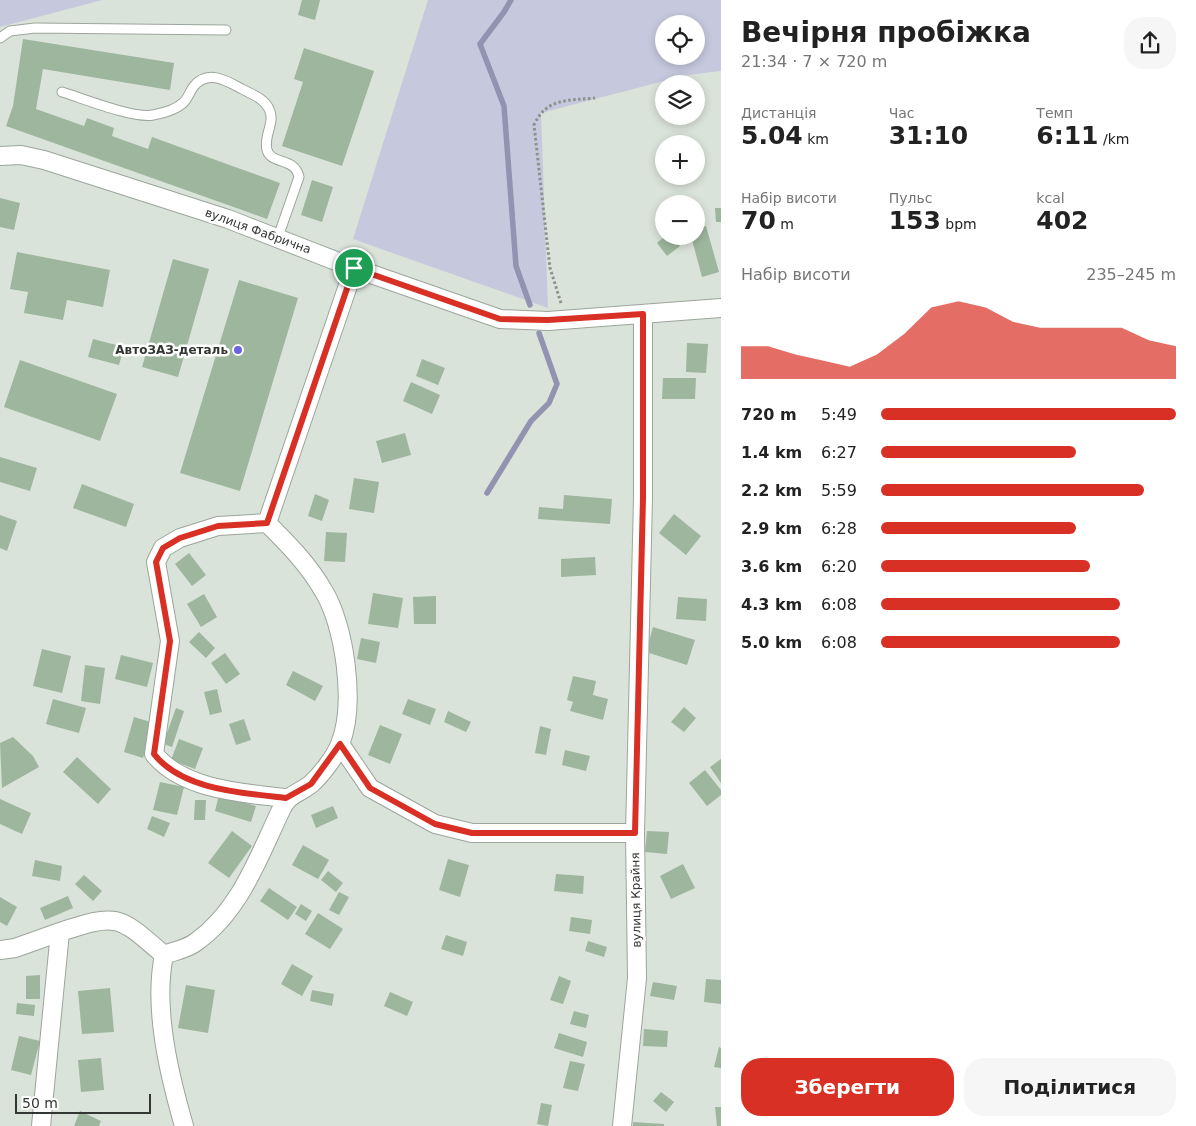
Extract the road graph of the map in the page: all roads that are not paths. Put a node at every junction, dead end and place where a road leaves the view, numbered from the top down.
1 (226, 30) dead end
2 (0, 38) edge
3 (62, 92) dead end
4 (0, 156) edge
5 (278, 237) junction
6 (354, 268) junction
7 (721, 308) edge
8 (643, 314) junction
9 (267, 523) junction
10 (340, 744) junction
11 (286, 798) junction
12 (635, 833) junction
13 (60, 932) junction
14 (0, 950) edge
15 (164, 955) junction
16 (41, 1126) edge
17 (184, 1126) edge
18 (622, 1126) edge

1 - 2 lane
3 - 5 lane
4 - 5 street, вулиця Фабрична
5 - 6 street, вулиця Фабрична
6 - 8 street, вулиця Фабрична
6 - 9 street
7 - 8 street, вулиця Фабрична
8 - 12 street, вулиця Крайня
9 - 10 street
9 - 11 street
10 - 11 street
10 - 12 street
11 - 15 street
12 - 18 street, вулиця Крайня
13 - 14 street
13 - 15 street
13 - 16 street
15 - 17 street

